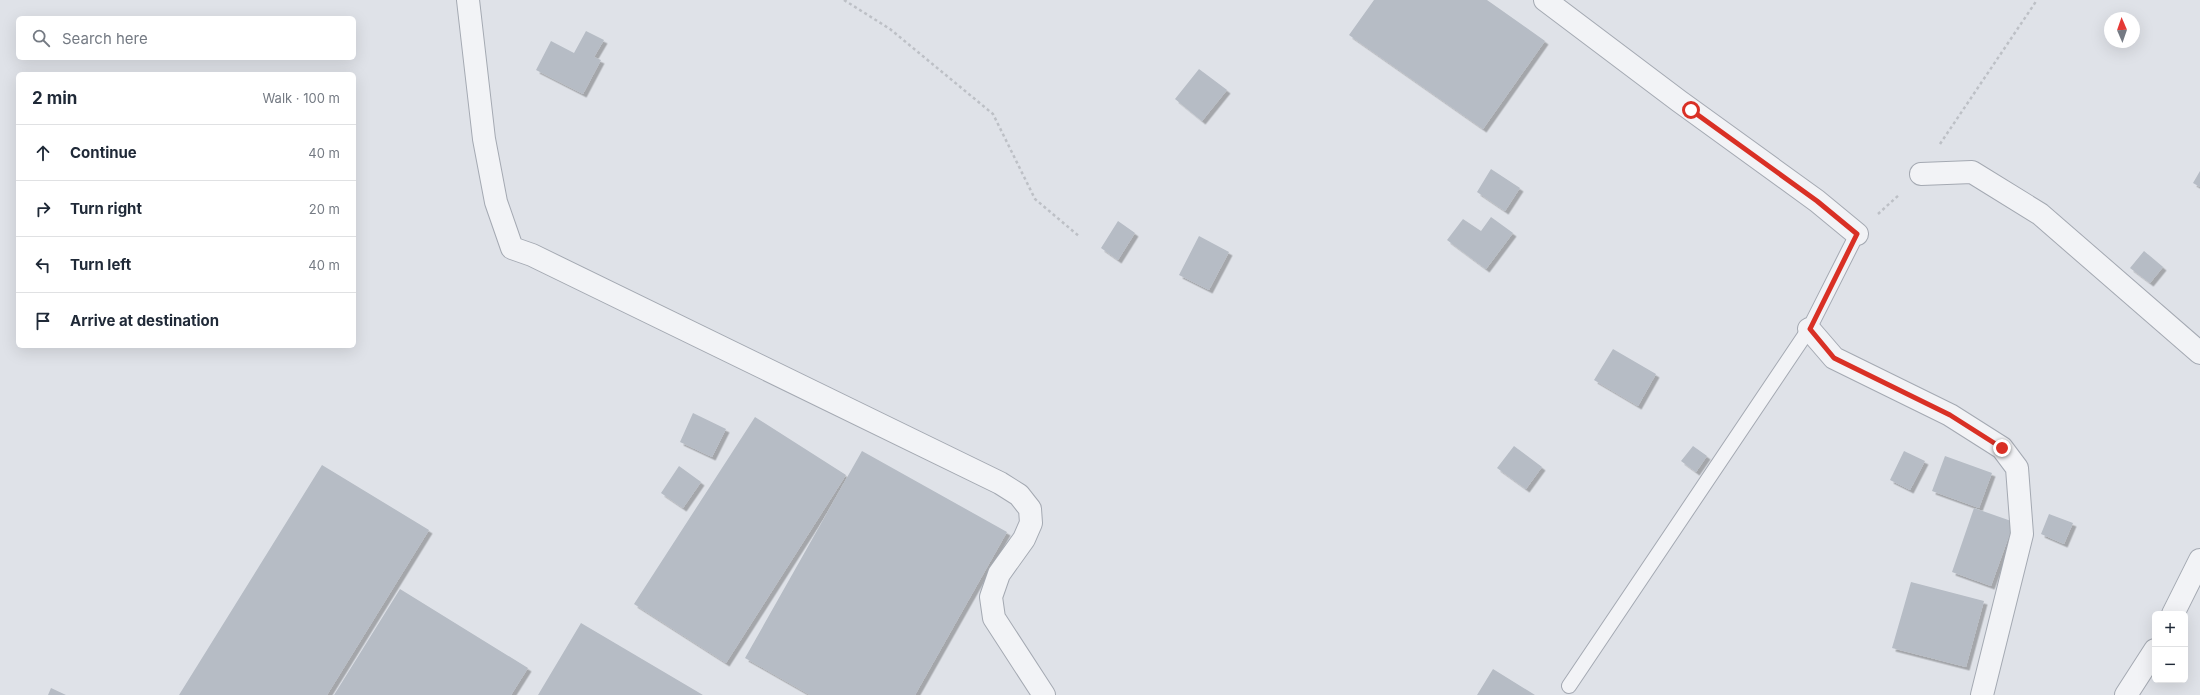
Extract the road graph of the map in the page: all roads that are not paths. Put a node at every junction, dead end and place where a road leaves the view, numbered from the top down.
1 (1545, 0) edge
2 (463, 1) edge
3 (1921, 174) road end
4 (1857, 234) joint
5 (1810, 329) junction
6 (2200, 353) edge
7 (2200, 560) edge
8 (2174, 611) edge
9 (2152, 655) edge
10 (1569, 686) dead end
11 (1044, 695) edge
12 (1982, 695) edge
13 (2126, 695) edge

1 - 4 street
2 - 11 street
3 - 6 street
4 - 5 lane
5 - 10 lane
5 - 12 street
7 - 8 street
9 - 13 street

